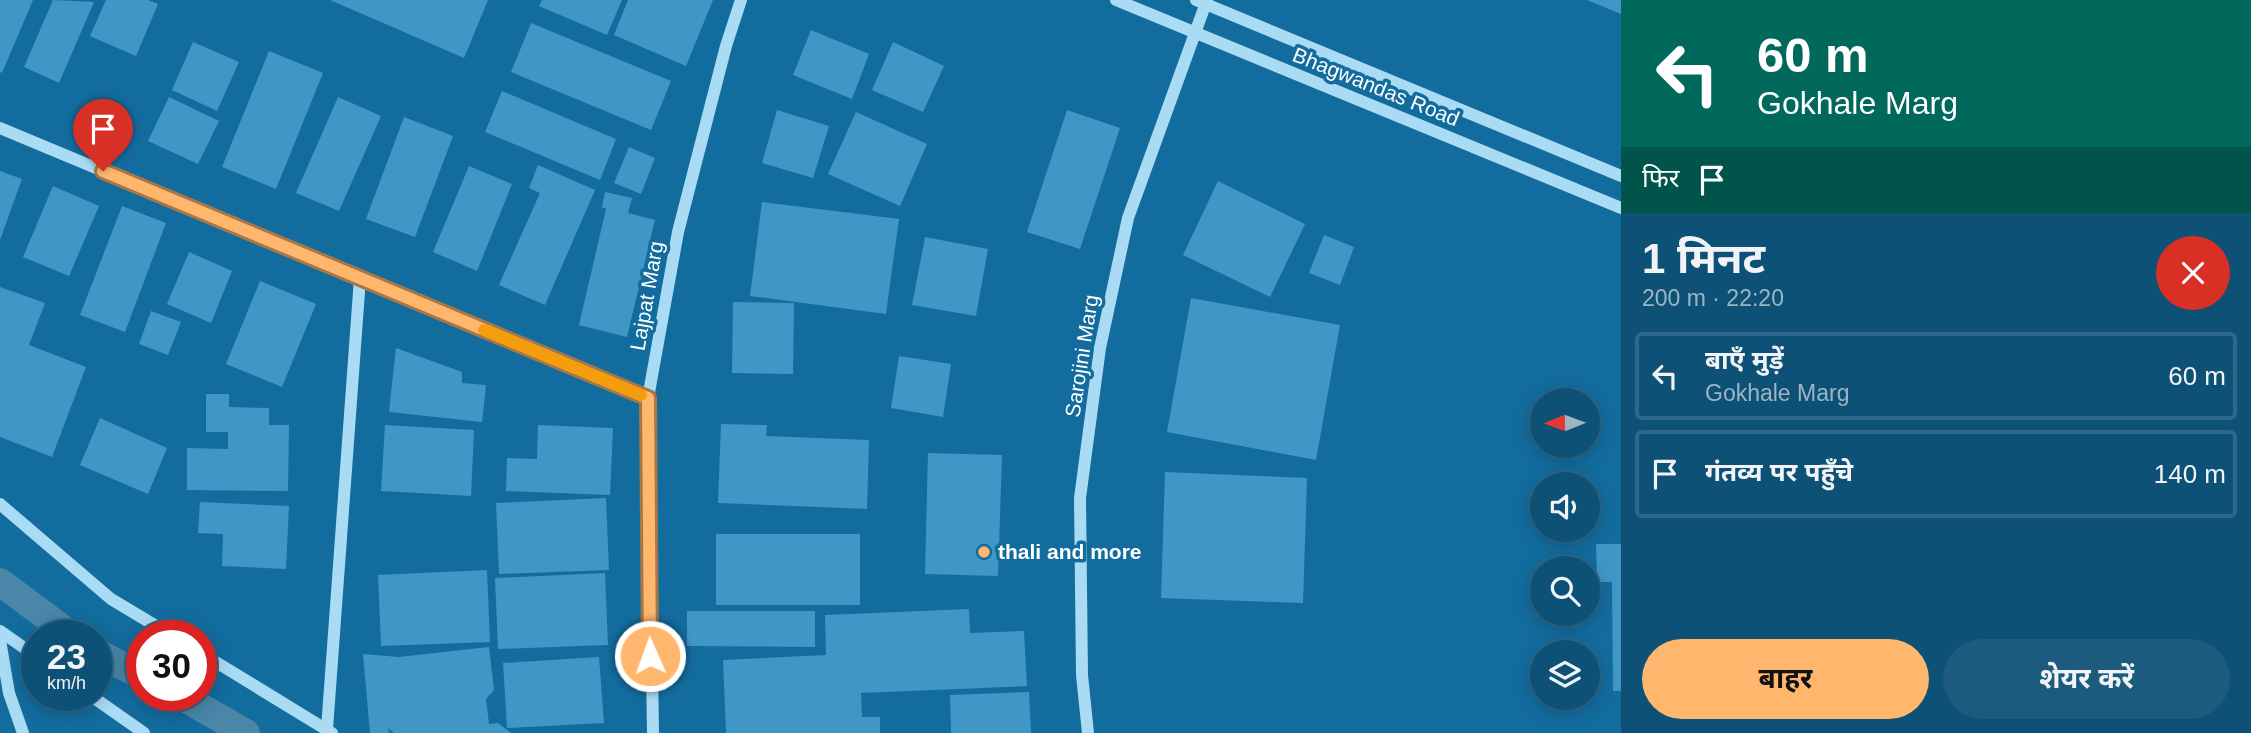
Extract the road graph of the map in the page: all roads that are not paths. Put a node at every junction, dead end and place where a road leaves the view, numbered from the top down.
1 (741, 0) edge
2 (1116, 0) edge
3 (1203, 1) edge
4 (1194, 34) junction
5 (0, 128) edge
6 (1621, 176) edge
7 (1621, 208) edge
8 (360, 278) junction
9 (648, 398) junction
10 (0, 504) edge
11 (146, 620) edge
12 (0, 631) edge
13 (0, 640) edge
14 (21, 646) edge
15 (217, 663) edge
16 (112, 710) edge
17 (330, 731) edge
18 (23, 733) edge
19 (144, 733) edge
20 (653, 733) edge
21 (1088, 733) edge

1 - 9 street, Lajpat Marg
2 - 4 street, Bhagwandas Road
3 - 4 street, Sarojini Marg
3 - 6 street, Bhagwandas Road
4 - 7 street, Bhagwandas Road
4 - 21 street, Sarojini Marg
5 - 8 street
8 - 9 street
8 - 17 street
9 - 20 street, Lajpat Marg
10 - 11 street
12 - 14 street
13 - 18 street
15 - 17 street
16 - 19 street

